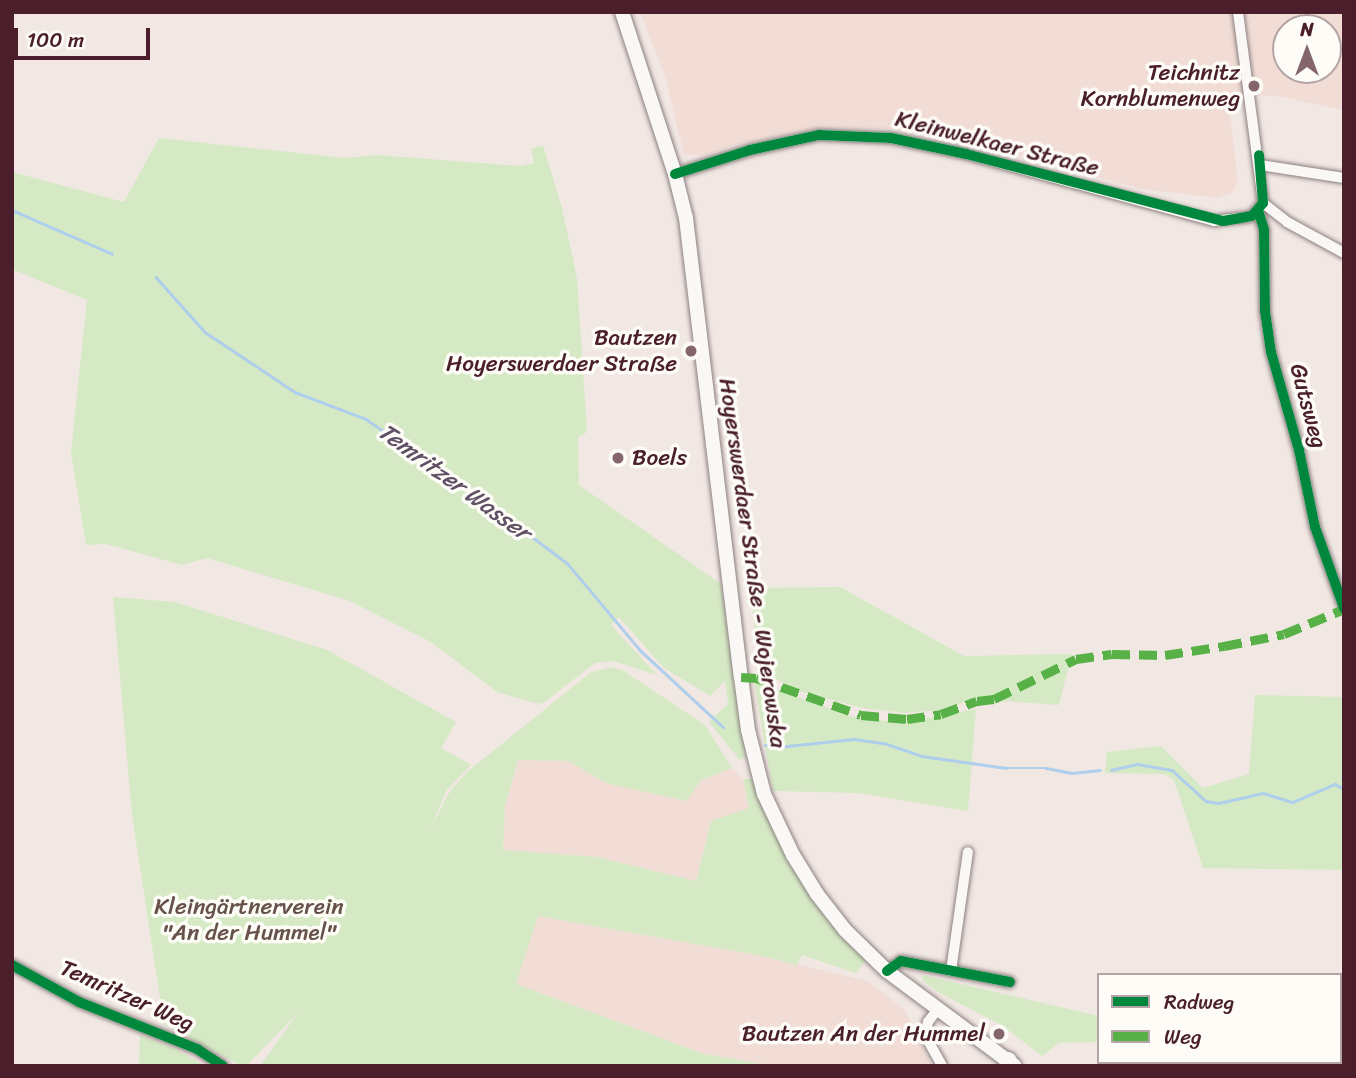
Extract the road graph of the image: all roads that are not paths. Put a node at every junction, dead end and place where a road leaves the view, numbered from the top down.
1 (622, 12) edge
2 (1238, 12) edge
3 (1260, 165) junction
4 (675, 174) junction
5 (1344, 178) edge
6 (1261, 207) junction
7 (1344, 253) edge
8 (1344, 608) edge
9 (968, 852) dead end
10 (12, 965) edge
11 (887, 971) junction
12 (951, 971) junction
13 (1010, 982) dead end
14 (938, 1009) junction
15 (1344, 1062) edge
16 (1011, 1064) edge
17 (223, 1066) edge
18 (942, 1066) edge
19 (1340, 1066) edge

1 - 4 main road, Hoyerswerdaer Straße - Wojerowska
2 - 3 street, Gutsweg
3 - 5 street
3 - 6 street, Gutsweg
4 - 6 street, Kleinwelkaer Straße
4 - 11 main road, Hoyerswerdaer Straße - Wojerowska
6 - 7 street
6 - 8 street, Gutsweg
9 - 12 street
10 - 17 street, Temritzer Weg
11 - 12 street
11 - 14 main road, Hoyerswerdaer Straße - Wojerowska
12 - 13 street
14 - 16 main road, Hoyerswerdaer Straße - Wojerowska
14 - 18 street
15 - 19 highway

